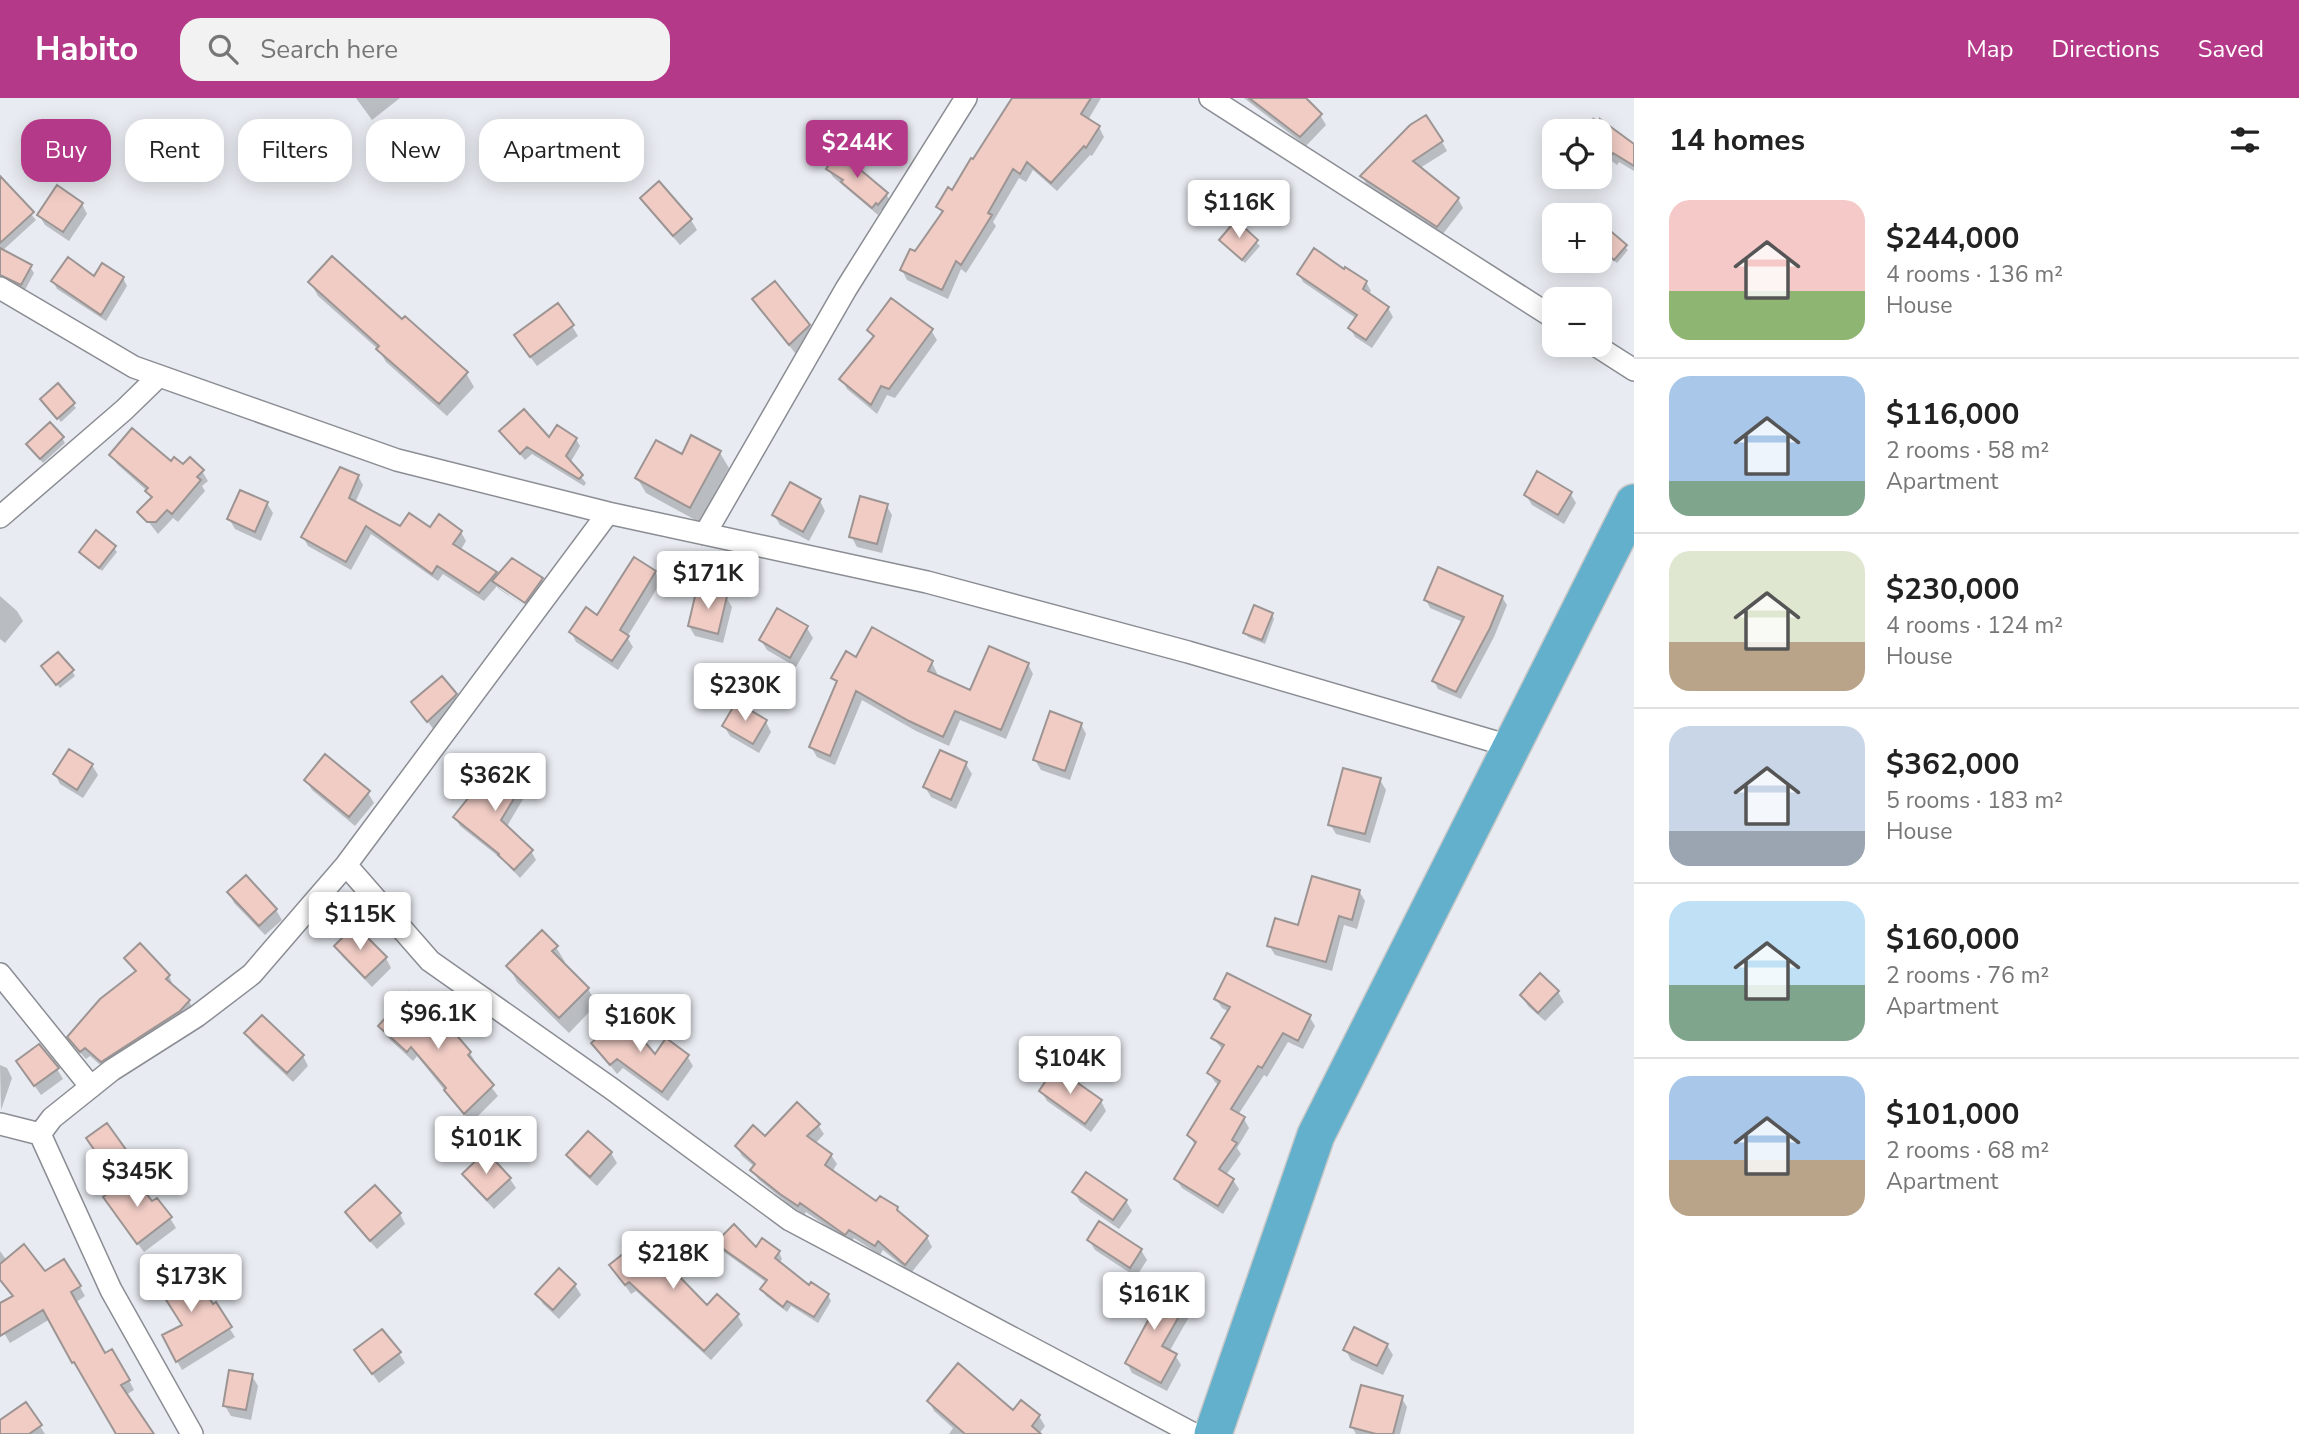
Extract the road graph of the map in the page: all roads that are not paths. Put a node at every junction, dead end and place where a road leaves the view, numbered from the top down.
1 (966, 98) edge
2 (1210, 98) edge
3 (0, 288) edge
4 (1542, 310) edge
5 (1612, 356) edge
6 (1634, 370) edge
7 (159, 376) junction
8 (1634, 503) edge
9 (608, 513) junction
10 (0, 517) edge
11 (705, 534) junction
12 (1513, 747) junction
13 (346, 865) junction
14 (0, 974) edge
15 (91, 1087) junction
16 (0, 1124) edge
17 (40, 1134) junction
18 (192, 1434) edge
19 (1194, 1434) edge
20 (1213, 1434) edge

1 - 11 street
2 - 4 street
3 - 7 street
5 - 6 street
7 - 9 street
7 - 10 street
8 - 12 highway
9 - 11 street
9 - 13 street
11 - 12 street
12 - 20 highway
13 - 15 street
13 - 19 street
14 - 15 street
15 - 17 street
16 - 17 street
17 - 18 street

